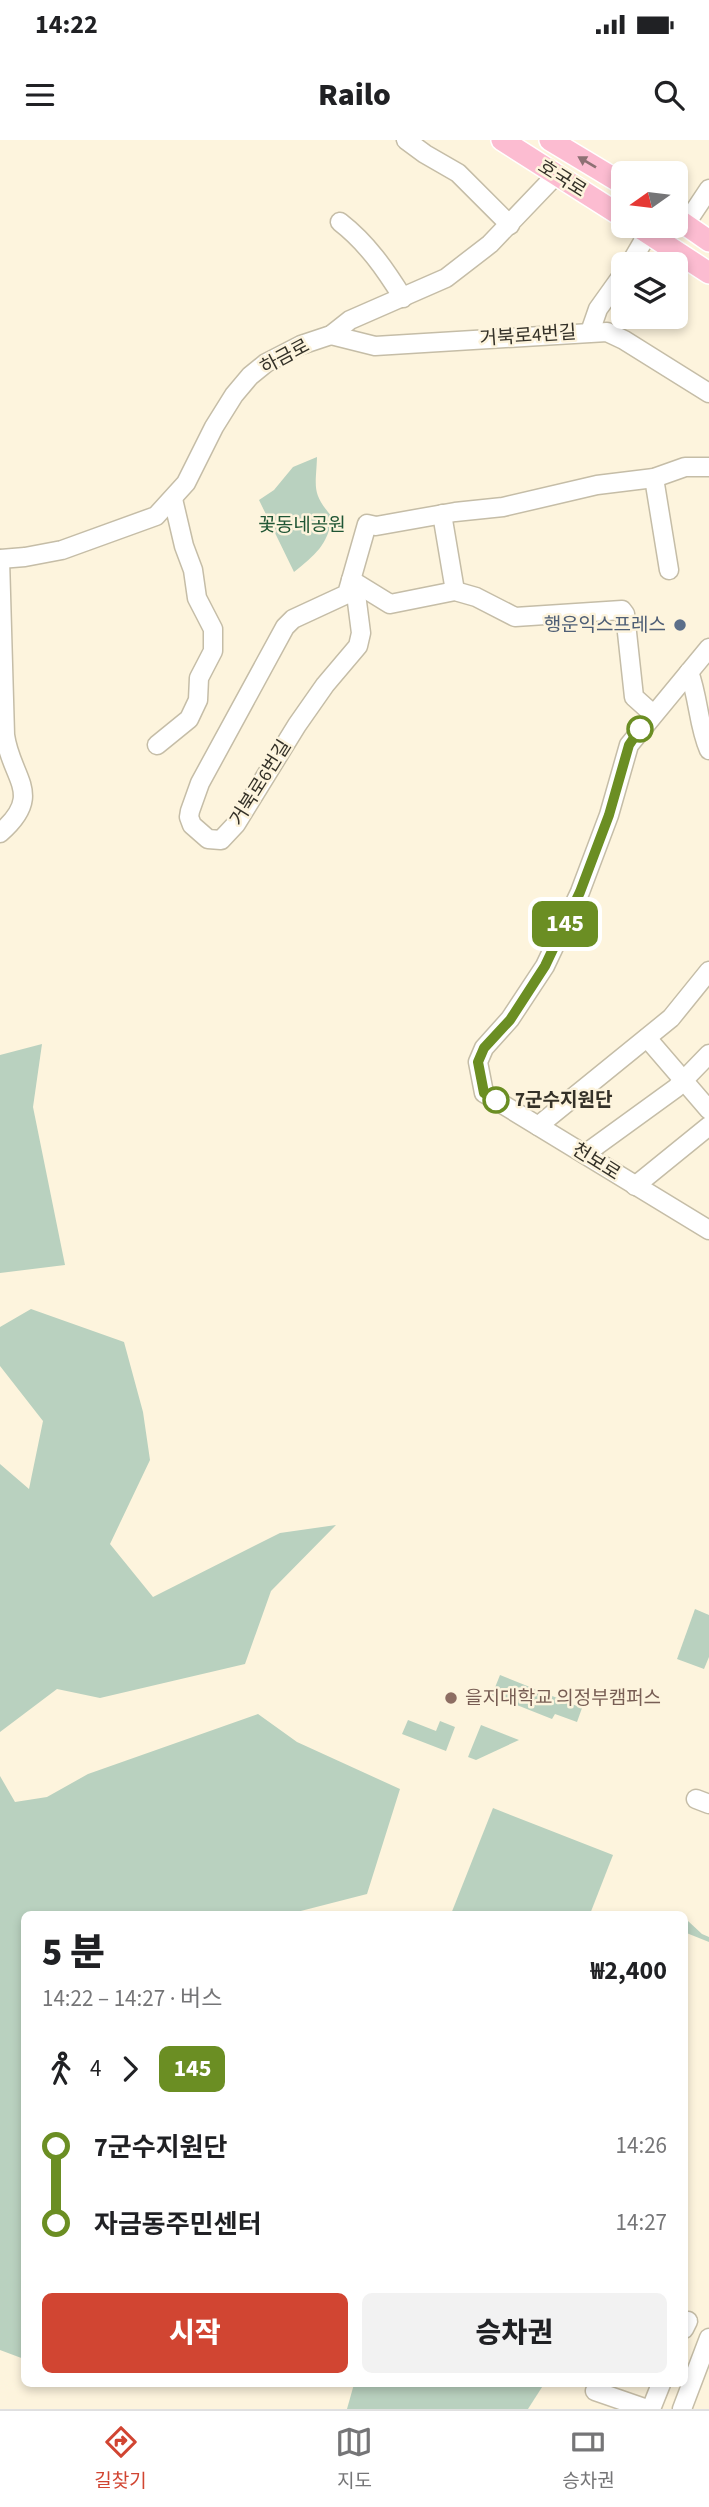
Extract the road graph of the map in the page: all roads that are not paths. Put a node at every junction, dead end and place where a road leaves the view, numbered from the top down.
1 (406, 140) edge
2 (502, 140) edge
3 (550, 140) edge
4 (556, 175) junction
5 (611, 177) edge
6 (709, 189) edge
7 (611, 209) edge
8 (688, 212) edge
9 (340, 222) dead end
10 (510, 225) junction
11 (688, 227) edge
12 (656, 238) edge
13 (709, 241) edge
14 (709, 274) edge
15 (611, 291) edge
16 (403, 298) junction
17 (590, 332) junction
18 (331, 335) junction
19 (709, 393) edge
20 (709, 467) edge
21 (654, 478) junction
22 (173, 499) junction
23 (442, 514) junction
24 (0, 559) edge
25 (669, 570) dead end
26 (349, 587) junction
27 (454, 591) junction
28 (709, 648) edge
29 (689, 673) junction
30 (653, 714) junction
31 (157, 745) dead end
32 (709, 750) edge
33 (0, 833) edge
34 (709, 971) edge
35 (647, 1038) junction
36 (709, 1055) edge
37 (684, 1079) junction
38 (709, 1110) edge
39 (538, 1126) junction
40 (709, 1126) edge
41 (585, 1154) junction
42 (635, 1186) junction
43 (709, 1230) edge
44 (709, 2338) edge
45 (630, 2387) edge
46 (660, 2387) edge
47 (596, 2391) dead end
48 (623, 2405) edge
49 (649, 2409) edge
50 (682, 2409) edge

1 - 10 street
2 - 4 main road, 호국로
5 -> 3 main road, 호국로
4 - 7 main road, 호국로
4 - 10 street, 하금로
6 - 8 street
9 - 16 street
10 - 16 street, 하금로
11 - 13 main road
12 - 14 main road
15 - 17 street
16 - 18 street, 하금로
17 - 18 street, 거북로4번길
17 - 19 street, 거북로4번길
18 - 22 street, 하금로
20 - 21 street
21 - 23 street
21 - 25 street
22 - 24 street, 하금로
22 - 31 street
23 - 26 street
23 - 27 street
24 - 33 street
26 - 26 street, 거북로6번길
26 - 27 street
27 - 30 street
28 - 29 street
29 - 30 street
29 - 32 street
30 - 39 street, 천보로
34 - 35 street
35 - 37 street
35 - 39 street
36 - 37 street
37 - 38 street
37 - 41 street
39 - 41 street, 천보로
40 - 42 street
41 - 42 street, 천보로
42 - 43 street, 천보로
44 - 50 street
45 - 48 street
46 - 49 street
47 - 48 street
48 - 49 street

